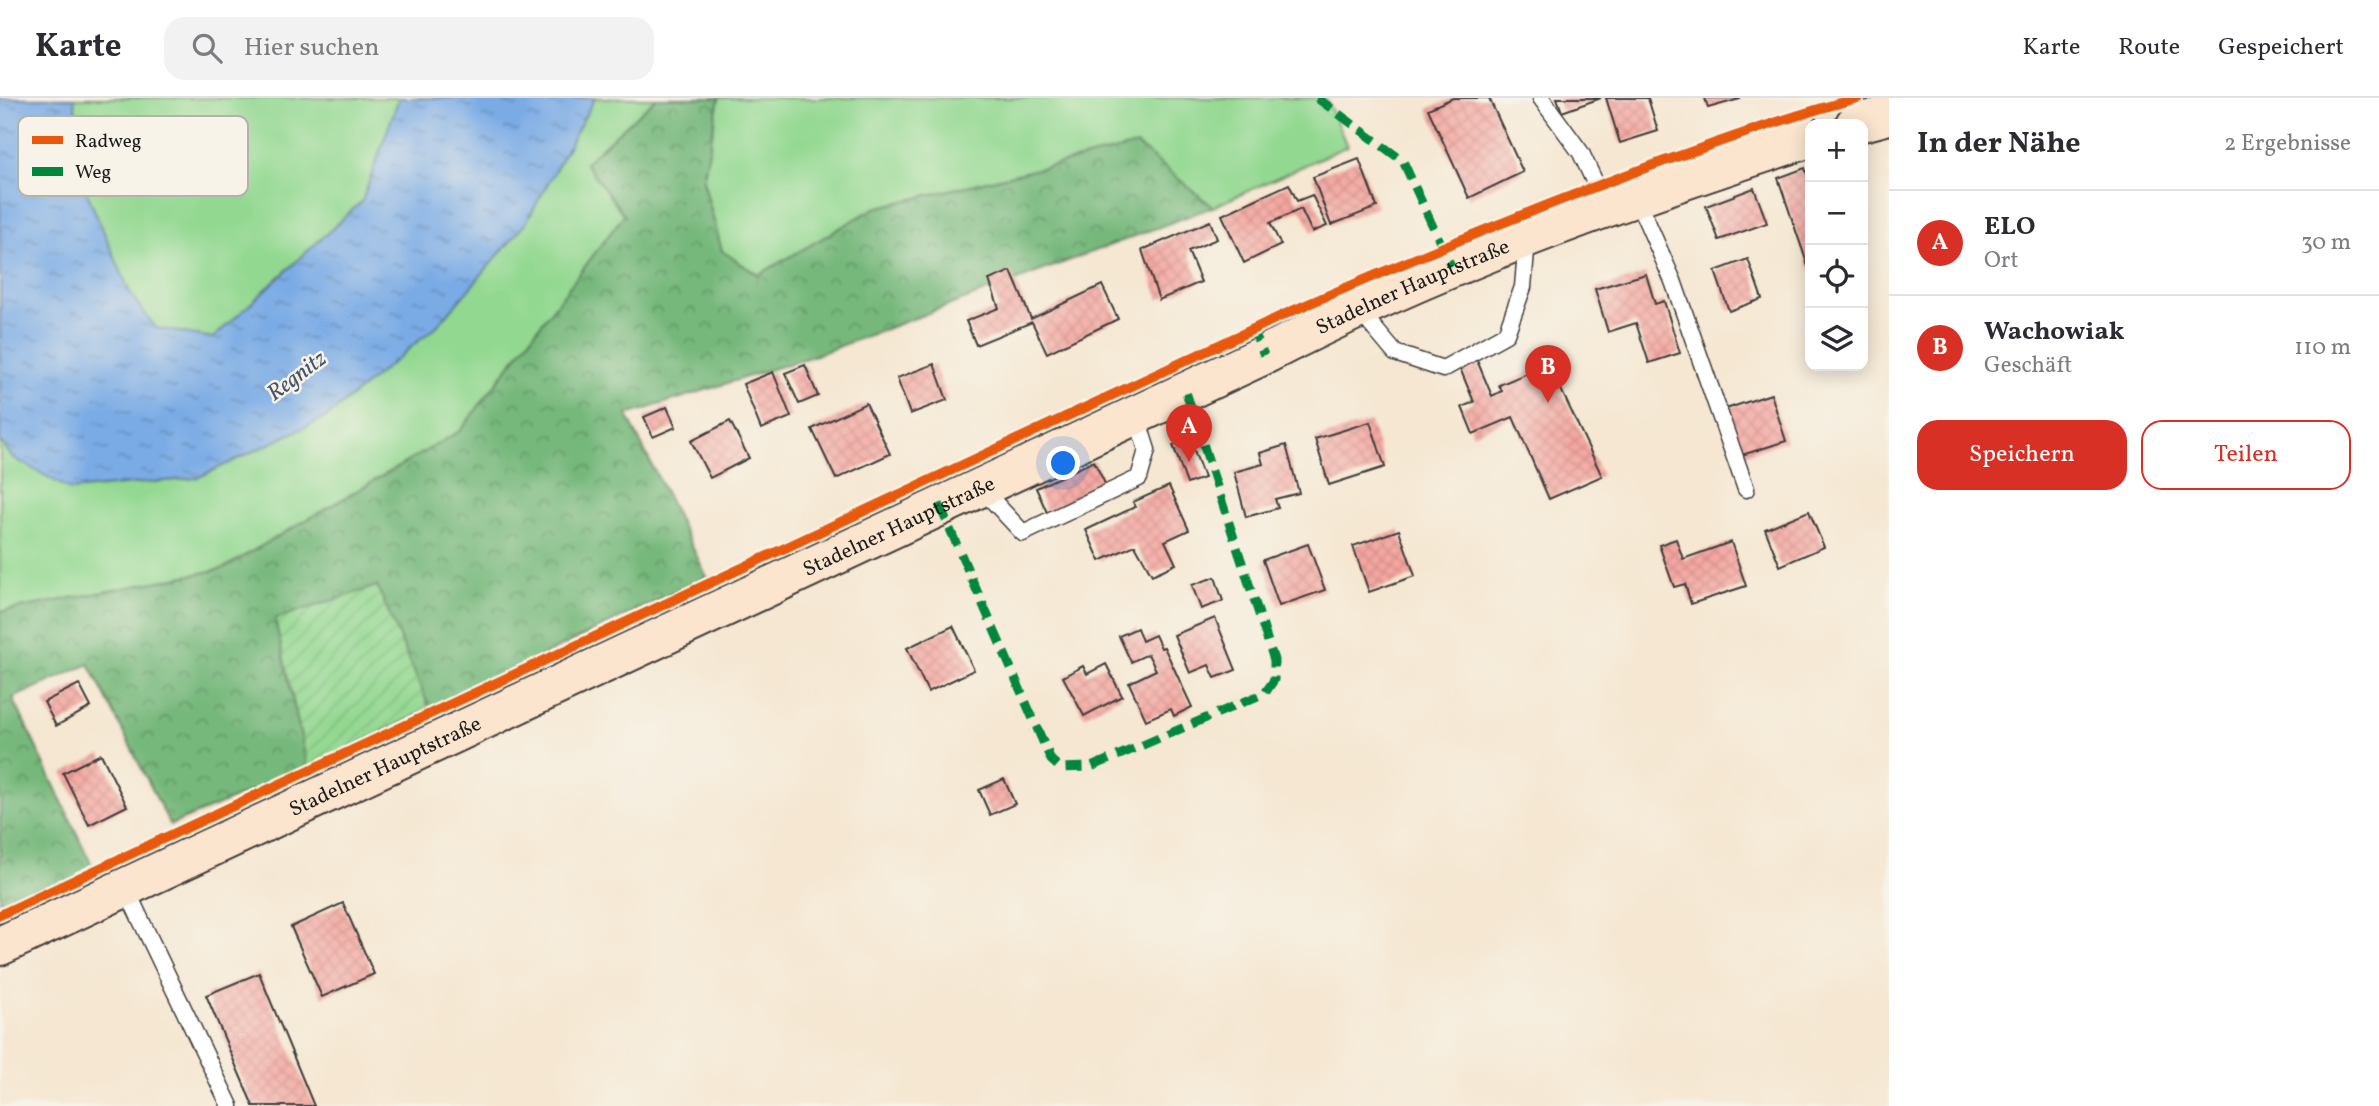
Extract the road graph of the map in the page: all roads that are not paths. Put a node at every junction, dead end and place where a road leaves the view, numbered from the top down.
1 (1541, 98) edge
2 (1889, 115) edge
3 (1868, 121) edge
4 (1805, 140) edge
5 (1620, 200) junction
6 (1527, 237) junction
7 (1357, 307) junction
8 (1136, 415) junction
9 (979, 486) junction
10 (1746, 489) dead end
11 (125, 887) junction
12 (0, 946) edge
13 (230, 1106) edge

1 - 5 lane
2 - 3 main road
4 - 5 main road, Stadelner Hauptstraße
5 - 6 main road, Stadelner Hauptstraße
5 - 10 lane
6 - 7 main road, Stadelner Hauptstraße
6 - 7 lane
7 - 8 main road, Stadelner Hauptstraße
8 - 9 main road, Stadelner Hauptstraße
8 - 9 lane
9 - 11 main road, Stadelner Hauptstraße
11 - 12 main road, Stadelner Hauptstraße
11 - 13 lane

